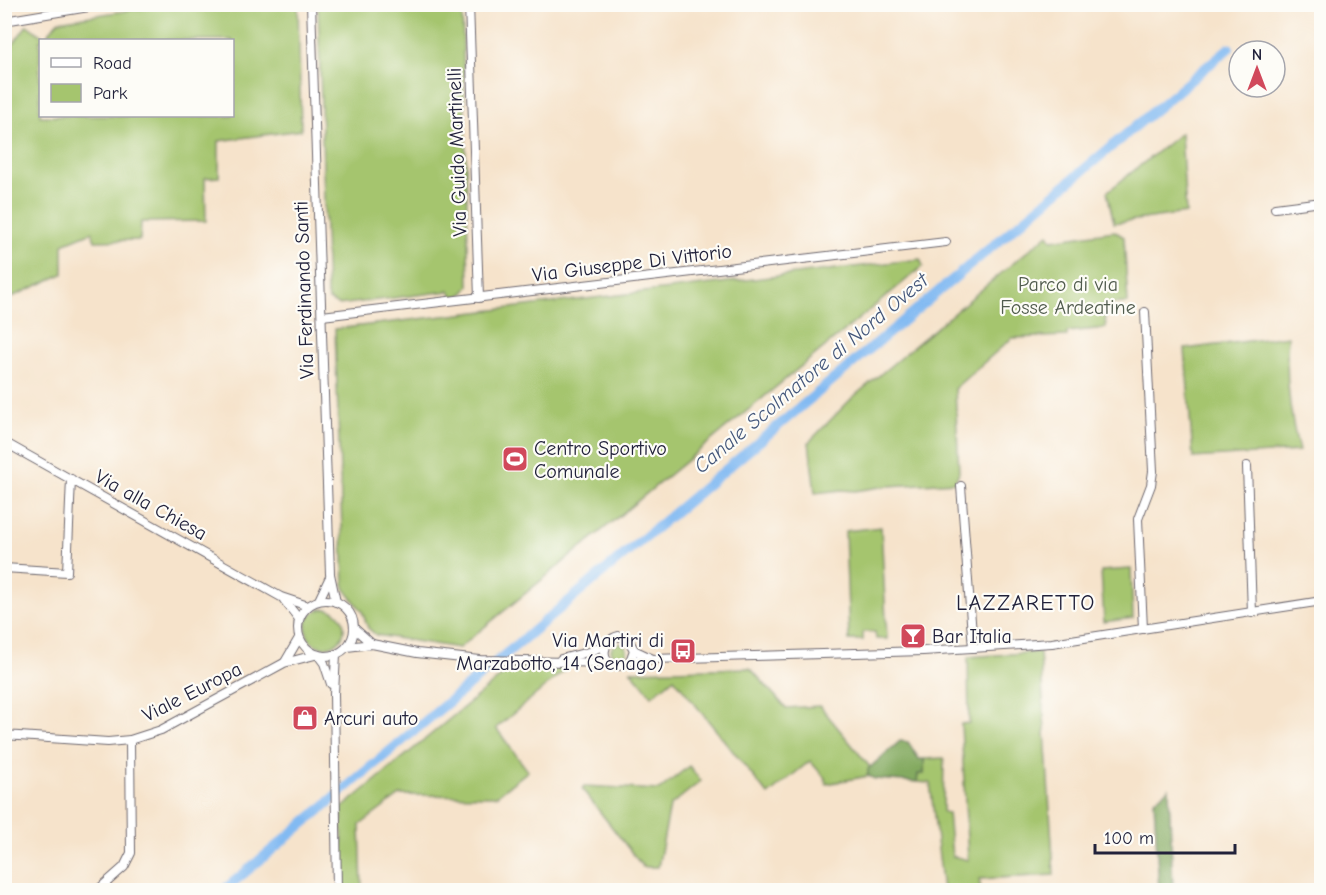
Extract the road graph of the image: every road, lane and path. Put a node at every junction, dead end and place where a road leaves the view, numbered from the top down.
1 (107, 4) edge
2 (311, 4) edge
3 (468, 4) edge
4 (4, 21) edge
5 (1322, 202) edge
6 (1275, 208) dead end
7 (946, 242) dead end
8 (478, 298) junction
9 (1145, 312) dead end
10 (322, 316) junction
11 (4, 442) edge
12 (1247, 466) dead end
13 (71, 479) junction
14 (961, 486) dead end
15 (4, 568) edge
16 (330, 574) junction
17 (281, 597) junction
18 (319, 600) junction
19 (1322, 601) edge
20 (336, 602) junction
21 (308, 606) junction
22 (1252, 613) junction
23 (298, 619) junction
24 (354, 628) junction
25 (1143, 629) junction
26 (299, 638) junction
27 (372, 644) junction
28 (606, 644) junction
29 (347, 647) junction
30 (973, 648) junction
31 (634, 650) junction
32 (336, 654) junction
33 (317, 655) junction
34 (653, 659) junction
35 (554, 661) junction
36 (630, 661) junction
37 (284, 663) junction
38 (609, 663) junction
39 (334, 694) junction
40 (4, 735) edge
41 (130, 740) junction
42 (98, 891) edge
43 (337, 891) edge

1 - 4 street
2 - 10 street, Via Ferdinando Santi
3 - 8 street, Via Guido Martinelli
5 - 6 street
7 - 8 street, Via Giuseppe Di Vittorio
8 - 10 street, Via Giuseppe Di Vittorio
9 - 25 street
10 - 16 street, Via Ferdinando Santi
11 - 13 street, Via alla Chiesa
12 - 22 street
13 - 15 street
13 - 17 street, Via alla Chiesa
14 - 30 street
16 - 18 street, Via Ferdinando Santi
16 - 20 street, Via Ferdinando Santi
17 - 21 street, Via alla Chiesa
17 - 23 street, Via alla Chiesa
18 - 20 street
18 - 21 street
19 - 22 street
20 - 24 street
21 - 23 street
22 - 25 street
23 - 26 street
24 - 27 street
24 - 29 street
25 - 30 street
26 - 33 street
26 - 37 street
27 - 29 street
27 - 35 street
28 - 31 street
28 - 35 street
28 - 38 street
29 - 32 street
30 - 34 street
31 - 34 street
31 - 36 street
32 - 33 street
32 - 39 street
33 - 37 street, Viale Europa
33 - 39 street
34 - 36 street
35 - 38 street
36 - 38 street
37 - 41 street, Viale Europa
39 - 43 street
40 - 41 street, Viale Europa
41 - 42 street

